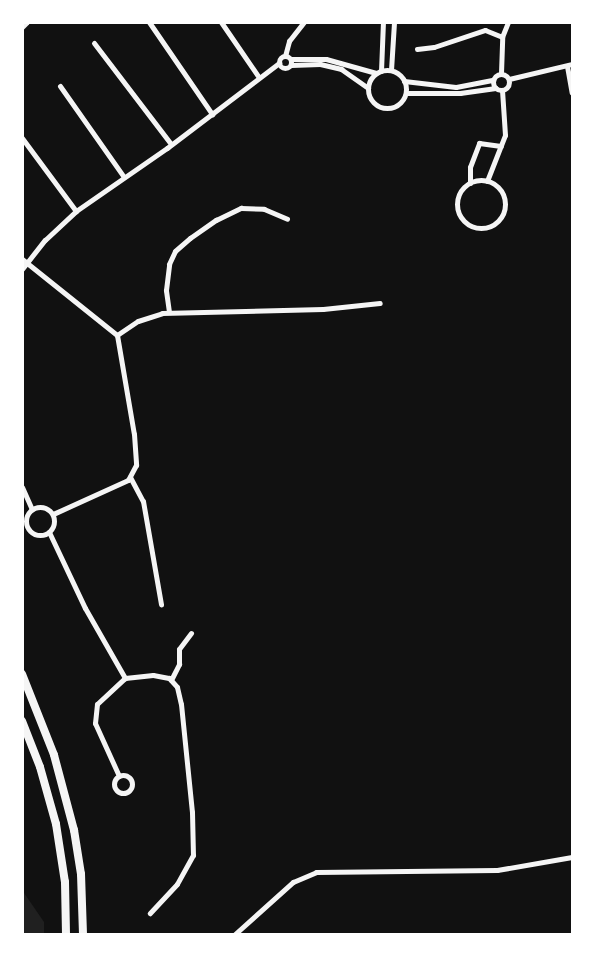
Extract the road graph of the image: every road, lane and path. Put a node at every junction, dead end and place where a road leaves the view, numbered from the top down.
1 (27, 22) edge
2 (149, 22) edge
3 (221, 22) edge
4 (304, 22) edge
5 (383, 22) edge
6 (394, 22) edge
7 (508, 22) edge
8 (22, 27) edge
9 (502, 37) junction
10 (94, 43) dead end
11 (417, 49) dead end
12 (285, 56) junction
13 (291, 62) junction
14 (279, 63) junction
15 (572, 64) edge
16 (567, 66) junction
17 (391, 70) junction
18 (379, 72) junction
19 (501, 73) junction
20 (258, 76) junction
21 (509, 79) junction
22 (493, 80) junction
23 (404, 81) junction
24 (60, 86) dead end
25 (368, 88) junction
26 (499, 89) junction
27 (406, 93) junction
28 (572, 93) edge
29 (212, 114) junction
30 (22, 138) edge
31 (171, 144) junction
32 (501, 146) junction
33 (124, 177) junction
34 (487, 181) junction
35 (470, 183) junction
36 (76, 211) junction
37 (287, 219) dead end
38 (25, 260) edge
39 (22, 270) edge
40 (380, 303) dead end
41 (169, 312) junction
42 (117, 336) junction
43 (130, 478) junction
44 (22, 487) edge
45 (32, 509) junction
46 (53, 514) junction
47 (24, 520) edge
48 (29, 530) junction
49 (22, 531) edge
50 (48, 532) junction
51 (161, 604) dead end
52 (191, 633) dead end
53 (22, 674) edge
54 (125, 678) junction
55 (171, 680) junction
56 (22, 721) edge
57 (119, 776) dead end
58 (572, 857) edge
59 (150, 914) dead end
60 (66, 934) edge
61 (83, 934) edge
62 (234, 934) edge

1 - 8 street
2 - 29 street
3 - 20 street
4 - 12 street
5 - 18 street
6 - 17 street
7 - 9 street
9 - 11 street
9 - 19 street
10 - 31 street
12 - 13 street
12 - 14 street
13 - 14 street
13 - 18 street
13 - 25 street
14 - 20 street
15 - 16 street
16 - 21 street
16 - 28 street
17 - 18 street
17 - 23 street
18 - 25 street
19 - 21 street
19 - 22 street
20 - 29 street
21 - 26 street
22 - 23 street
22 - 26 street
23 - 27 street
24 - 33 street
25 - 27 street
26 - 27 street
26 - 32 street
29 - 31 street
30 - 36 street
31 - 33 street
32 - 34 street
32 - 35 street
33 - 36 street
34 - 35 street
34 - 35 street
36 - 38 street
37 - 41 street
38 - 39 street
38 - 42 street
40 - 41 street
41 - 42 street
42 - 43 street
43 - 46 street
43 - 51 street
44 - 45 street
45 - 46 street
45 - 47 street
46 - 50 street
47 - 48 street
48 - 49 street
48 - 50 street
50 - 54 street
52 - 55 street
53 - 61 main road
54 - 55 street
54 - 57 street
55 - 59 street
56 - 60 main road
58 - 62 street

